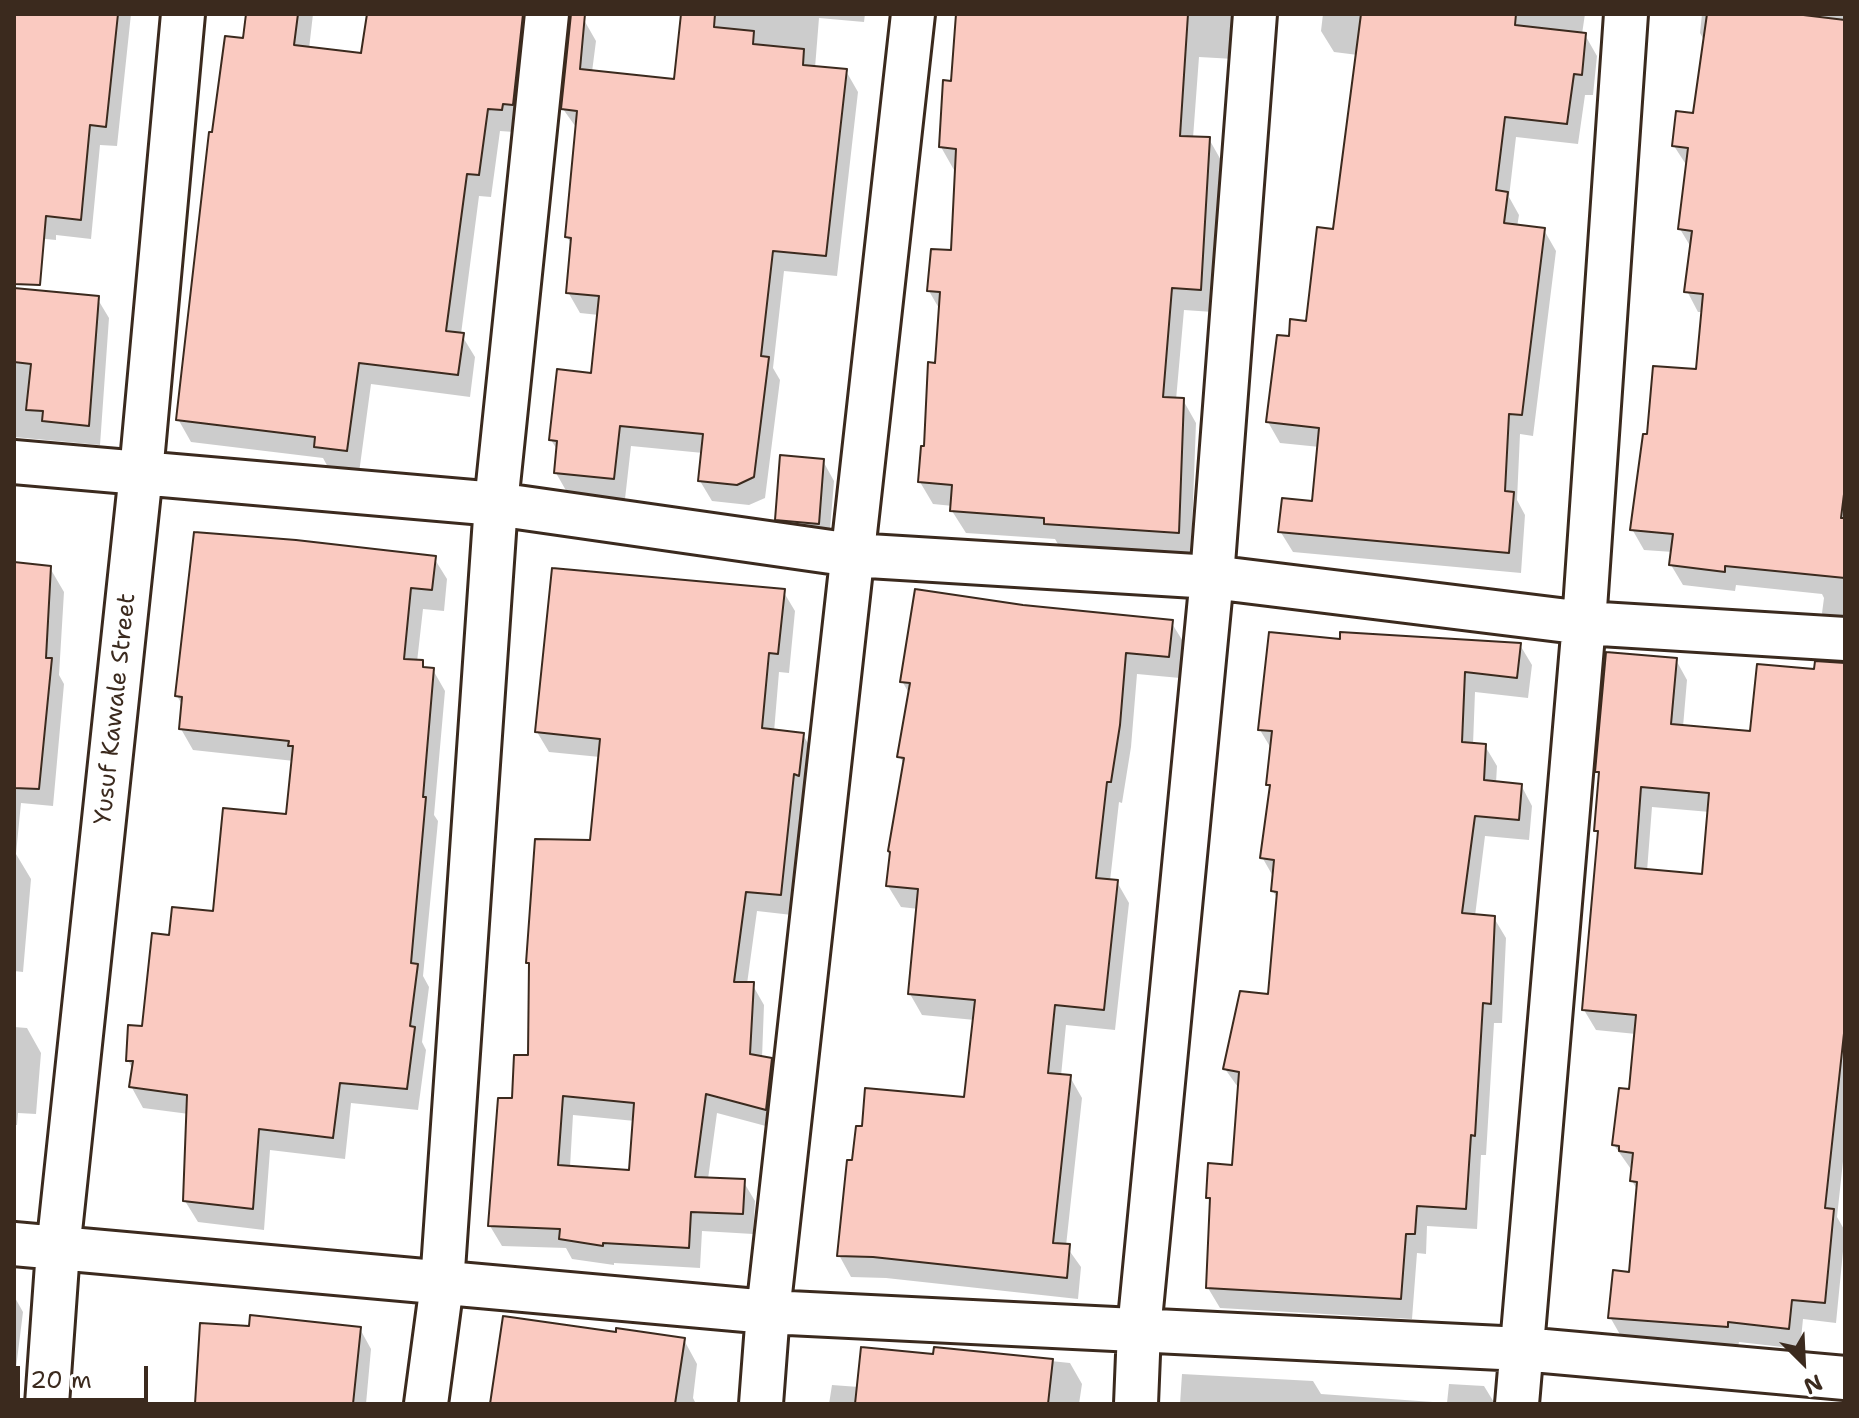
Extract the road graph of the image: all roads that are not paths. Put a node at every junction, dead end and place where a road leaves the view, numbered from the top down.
1 (183, 14) edge
2 (547, 14) edge
3 (913, 14) edge
4 (1255, 14) edge
5 (1626, 14) edge
6 (14, 462) edge
7 (141, 473) junction
8 (496, 504) junction
9 (852, 555) junction
10 (1212, 577) junction
11 (1584, 623) junction
12 (1845, 639) edge
13 (14, 1244) edge
14 (58, 1250) junction
15 (442, 1284) junction
16 (768, 1312) junction
17 (1139, 1330) junction
18 (1522, 1349) junction
19 (1845, 1378) edge
20 (47, 1404) edge
21 (426, 1404) edge
22 (761, 1404) edge
23 (1136, 1404) edge
24 (1517, 1404) edge

1 - 7 street, Yusuf Kawale Street
2 - 8 street
3 - 9 street
4 - 10 street
5 - 11 street
6 - 7 street
7 - 8 street
7 - 14 street, Yusuf Kawale Street
8 - 9 street
8 - 15 street
9 - 10 street
9 - 16 street
10 - 11 street
10 - 17 street
11 - 12 street
11 - 18 street
13 - 14 street
14 - 15 street
14 - 20 street, Yusuf Kawale Street
15 - 16 street
15 - 21 street
16 - 17 street
16 - 22 street
17 - 18 street
17 - 23 street
18 - 19 street
18 - 24 street

